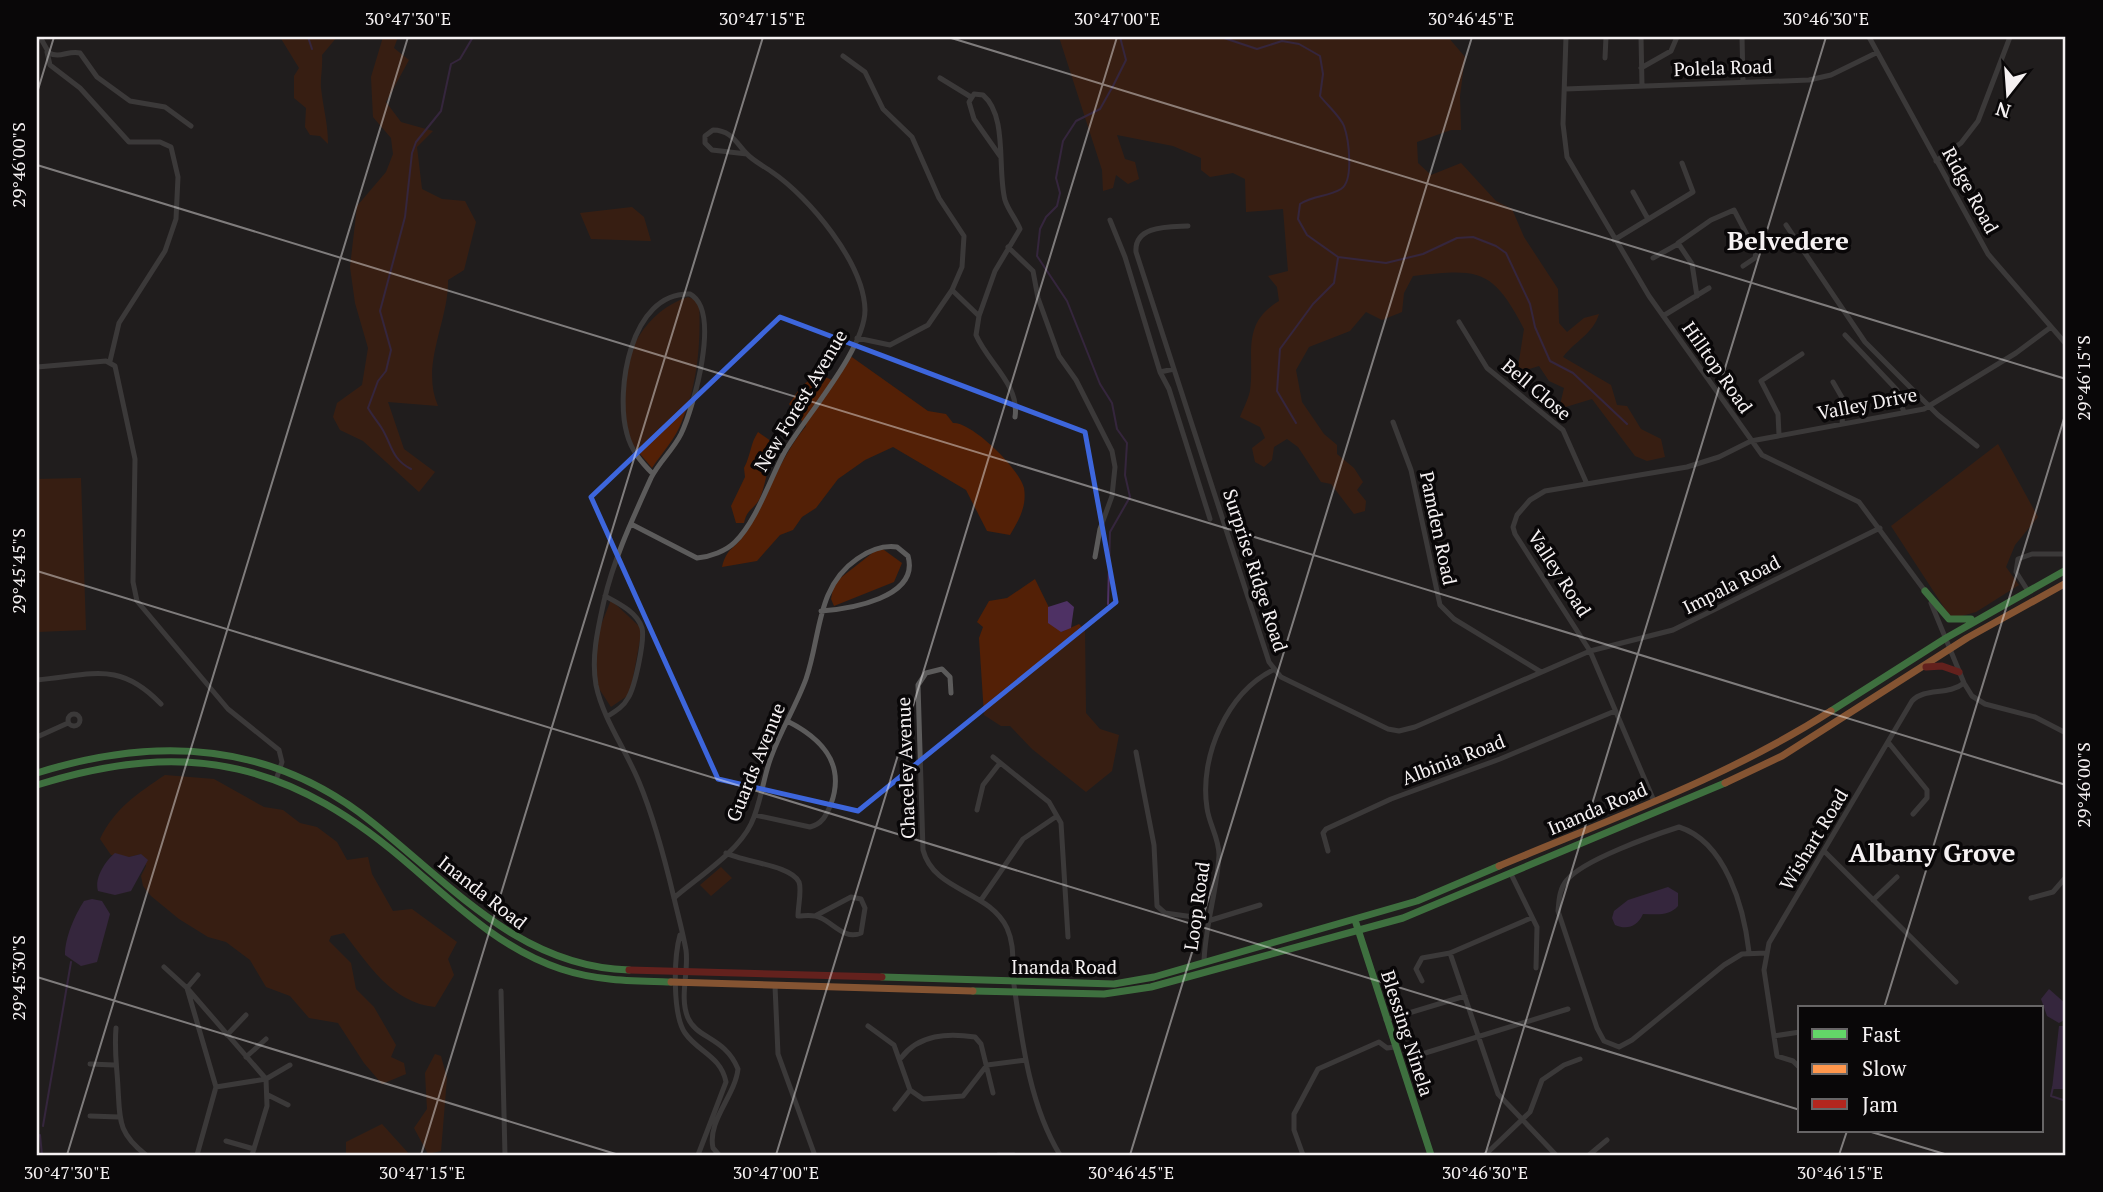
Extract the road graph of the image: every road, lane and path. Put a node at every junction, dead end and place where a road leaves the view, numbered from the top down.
1 (40, 37) edge
2 (1566, 37) edge
3 (1606, 37) edge
4 (1641, 37) edge
5 (1677, 37) edge
6 (1742, 37) edge
7 (1869, 37) edge
8 (2010, 37) edge
9 (47, 52) junction
10 (1876, 53) junction
11 (843, 56) dead end
12 (1605, 58) dead end
13 (1641, 68) junction
14 (940, 78) dead end
15 (1743, 82) junction
16 (1642, 86) junction
17 (1564, 89) junction
18 (971, 97) junction
19 (191, 126) dead end
20 (747, 154) junction
21 (1000, 156) junction
22 (1936, 161) junction
23 (1682, 163) dead end
24 (1633, 192) dead end
25 (1648, 219) junction
26 (1110, 220) dead end
27 (1786, 225) dead end
28 (1188, 226) dead end
29 (1614, 240) junction
30 (1678, 244) junction
31 (1008, 247) junction
32 (1653, 258) dead end
33 (1743, 266) dead end
34 (1709, 288) dead end
35 (952, 290) junction
36 (1697, 296) junction
37 (979, 316) junction
38 (1663, 316) junction
39 (1459, 323) dead end
40 (2051, 327) junction
41 (1845, 335) dead end
42 (857, 338) junction
43 (2066, 344) edge
44 (1802, 354) dead end
45 (110, 361) junction
46 (37, 368) edge
47 (1174, 369) junction
48 (1160, 372) junction
49 (1833, 382) dead end
50 (1931, 406) junction
51 (1904, 414) junction
52 (1015, 417) dead end
53 (1393, 422) dead end
54 (1842, 424) junction
55 (1779, 435) junction
56 (1751, 440) junction
57 (1977, 446) dead end
58 (653, 474) junction
59 (1587, 484) junction
60 (1210, 519) dead end
61 (631, 524) junction
62 (1880, 528) junction
63 (2066, 554) edge
64 (1095, 557) dead end
65 (2066, 570) edge
66 (2066, 583) edge
67 (1925, 591) junction
68 (2028, 591) junction
69 (605, 596) junction
70 (821, 611) junction
71 (1985, 614) junction
72 (1946, 638) junction
73 (1950, 649) junction
74 (1590, 652) junction
75 (1273, 670) junction
76 (1917, 670) junction
77 (1541, 672) junction
78 (1959, 672) junction
79 (37, 680) edge
80 (1964, 684) junction
81 (951, 693) dead end
82 (161, 704) dead end
83 (1615, 711) junction
84 (608, 716) junction
85 (787, 721) junction
86 (68, 723) dead end
87 (2066, 733) edge
88 (37, 737) edge
89 (1888, 743) junction
90 (1136, 752) dead end
91 (993, 757) dead end
92 (1000, 764) junction
93 (279, 769) junction
94 (37, 773) edge
95 (276, 780) junction
96 (37, 785) edge
97 (1654, 801) junction
98 (977, 810) dead end
99 (1913, 814) dead end
100 (755, 815) junction
101 (1057, 816) junction
102 (1824, 850) junction
103 (1328, 851) dead end
104 (726, 853) junction
105 (1511, 874) junction
106 (1898, 877) dead end
107 (2066, 877) edge
108 (674, 898) junction
109 (2031, 898) dead end
110 (981, 900) junction
111 (1873, 900) junction
112 (1417, 901) junction
113 (1260, 905) dead end
114 (1425, 910) junction
115 (815, 916) junction
116 (1531, 918) junction
117 (1208, 920) junction
118 (1355, 920) junction
119 (680, 932) junction
120 (1359, 932) junction
121 (1068, 937) dead end
122 (1255, 947) junction
123 (1281, 951) junction
124 (1749, 952) junction
125 (1450, 953) junction
126 (1766, 953) junction
127 (1204, 962) junction
128 (164, 967) dead end
129 (1536, 968) dead end
130 (676, 972) junction
131 (685, 972) junction
132 (198, 975) dead end
133 (1422, 981) dead end
134 (680, 982) junction
135 (1013, 982) junction
136 (1956, 982) dead end
137 (775, 986) junction
138 (187, 988) junction
139 (501, 991) dead end
140 (1015, 992) junction
141 (1465, 996) junction
142 (204, 1007) junction
143 (1568, 1009) dead end
144 (194, 1013) junction
145 (246, 1016) dead end
146 (1386, 1020) junction
147 (867, 1026) dead end
148 (116, 1028) dead end
149 (1798, 1032) edge
150 (227, 1034) junction
151 (1774, 1035) junction
152 (1478, 1038) junction
153 (266, 1040) dead end
154 (1395, 1047) junction
155 (1422, 1054) dead end
156 (246, 1057) junction
157 (901, 1058) junction
158 (1580, 1059) dead end
159 (1026, 1060) junction
160 (90, 1064) dead end
161 (114, 1065) junction
162 (290, 1065) dead end
163 (987, 1065) junction
164 (1798, 1066) edge
165 (266, 1079) junction
166 (216, 1087) junction
167 (910, 1090) junction
168 (992, 1093) dead end
169 (268, 1095) junction
170 (288, 1105) dead end
171 (895, 1108) dead end
172 (90, 1116) dead end
173 (118, 1117) junction
174 (1521, 1120) junction
175 (1607, 1140) dead end
176 (226, 1141) dead end
177 (253, 1152) edge
178 (814, 1153) dead end
179 (146, 1155) edge
180 (197, 1155) edge
181 (505, 1155) edge
182 (698, 1155) edge
183 (719, 1155) edge
184 (998, 1155) edge
185 (1014, 1155) edge
186 (1060, 1155) edge
187 (1303, 1155) edge
188 (1431, 1155) edge
189 (1485, 1155) edge
190 (1556, 1155) edge
191 (1589, 1155) edge

1 - 9 street
2 - 17 street, Hilltop Road
3 - 12 street
4 - 13 street
5 - 13 street
6 - 15 street
7 - 10 street, Ridge Road
8 - 22 street
9 - 19 street
9 - 45 street
10 - 15 street, Polela Road
10 - 22 street, Ridge Road
11 - 35 street
13 - 16 street
14 - 18 street
15 - 16 street, Polela Road
16 - 17 street, Polela Road
17 - 29 street, Hilltop Road
18 - 21 street
18 - 21 street
20 - 20 street, New Forest Avenue
20 - 42 street, New Forest Avenue
21 - 31 street
22 - 40 street, Ridge Road
23 - 25 street
24 - 25 street
25 - 29 street
26 - 48 street
27 - 50 street
28 - 47 street, Surprise Ridge Road
29 - 38 street, Hilltop Road
30 - 32 street
30 - 33 street
30 - 36 street
31 - 37 street
31 - 64 street
34 - 36 street
35 - 37 street
35 - 42 street
36 - 38 street
37 - 52 street
38 - 56 street, Hilltop Road
39 - 59 street, Bell Close
40 - 43 street, Ridge Road
40 - 50 street, Valley Drive
41 - 51 street
42 - 61 street, New Forest Avenue
44 - 55 street
45 - 46 street
45 - 93 street
47 - 48 street
47 - 75 street, Surprise Ridge Road
48 - 60 street
49 - 54 street
50 - 51 street, Valley Drive
50 - 57 street
51 - 54 street, Valley Drive
53 - 77 street, Pamden Road
54 - 55 street, Valley Drive
55 - 56 street, Valley Drive
56 - 59 street, Valley Road
56 - 62 street, Hilltop Road
58 - 58 street
58 - 61 street
59 - 74 street, Valley Road
61 - 69 street
62 - 67 street, Hilltop Road
62 - 74 street, Impala Road
63 - 68 street
65 - 68 main road, Inanda Road
66 - 73 main road, Inanda Road
67 - 71 main road
67 - 72 street, Hilltop Road
68 - 71 main road, Inanda Road
69 - 84 street
69 - 84 street
70 - 70 street, Guards Avenue
70 - 85 street, Guards Avenue
71 - 72 main road, Inanda Road
72 - 73 street, Hilltop Road
72 - 97 main road, Inanda Road
73 - 76 main road, Inanda Road
73 - 78 street, Hilltop Road
74 - 77 street, Surprise Ridge Road
74 - 83 street, Valley Road
75 - 77 street, Surprise Ridge Road
75 - 117 street, Loop Road
76 - 78 main road
76 - 105 main road, Inanda Road
78 - 80 street, Hilltop Road
79 - 82 street
80 - 87 street
80 - 89 street, Wishart Road
81 - 110 street, Chaceley Avenue
83 - 97 street, Valley Road
83 - 103 street, Albinia Road
84 - 108 street
85 - 100 street, Guards Avenue
85 - 100 street
86 - 88 street
89 - 99 street
89 - 102 street, Wishart Road
90 - 117 street
91 - 92 street
92 - 98 street
92 - 101 street
93 - 94 main road, Inanda Road
93 - 95 street
93 - 130 main road, Inanda Road
95 - 96 main road, Inanda Road
95 - 134 main road, Inanda Road
97 - 112 main road, Inanda Road
100 - 104 street, Guards Avenue
101 - 110 street
101 - 121 street
102 - 111 street
102 - 126 street, Wishart Road
104 - 108 street, Guards Avenue
104 - 115 street
105 - 114 main road, Inanda Road
105 - 116 street
106 - 111 street
107 - 109 street
108 - 119 street
110 - 135 street, Chaceley Avenue
111 - 136 street
112 - 114 main road
112 - 118 main road, Inanda Road
113 - 117 street
114 - 120 main road, Inanda Road
115 - 115 street
116 - 125 street
116 - 129 street
117 - 127 street, Loop Road
118 - 120 main road, Blessing Ninela
118 - 122 main road, Inanda Road
119 - 130 street
119 - 131 street
120 - 123 main road, Inanda Road
120 - 146 main road, Blessing Ninela
122 - 123 main road
122 - 127 main road, Inanda Road
123 - 140 main road, Inanda Road
124 - 124 street
124 - 126 street
125 - 133 street
125 - 141 street
126 - 151 street
127 - 135 main road, Inanda Road
128 - 138 street
130 - 131 main road, Inanda Road
130 - 134 street
131 - 134 street
131 - 135 main road, Inanda Road
132 - 138 street
134 - 137 main road, Inanda Road
134 - 182 street
134 - 183 street
135 - 140 street, Chaceley Avenue
137 - 140 main road, Inanda Road
137 - 178 street
138 - 142 street
138 - 144 street
139 - 181 street
140 - 159 street, Chaceley Avenue
141 - 146 street
141 - 152 street
142 - 144 street
142 - 150 street
143 - 152 street
144 - 166 street
145 - 150 street
146 - 154 main road, Blessing Ninela
147 - 157 street
148 - 161 street
149 - 151 street
150 - 156 street
151 - 164 street
152 - 155 street
152 - 174 street
153 - 156 street
154 - 187 street
154 - 188 main road, Blessing Ninela
156 - 165 street
157 - 163 street
157 - 167 street
158 - 174 street
159 - 163 street
159 - 186 street, Chaceley Avenue
160 - 161 street
161 - 173 street
162 - 165 street
163 - 167 street
163 - 168 street
165 - 166 street
165 - 169 street
166 - 180 street
167 - 171 street
169 - 170 street
169 - 177 street
172 - 173 street
173 - 179 street
174 - 189 street
174 - 190 street
175 - 191 street
176 - 177 street
184 - 185 street

